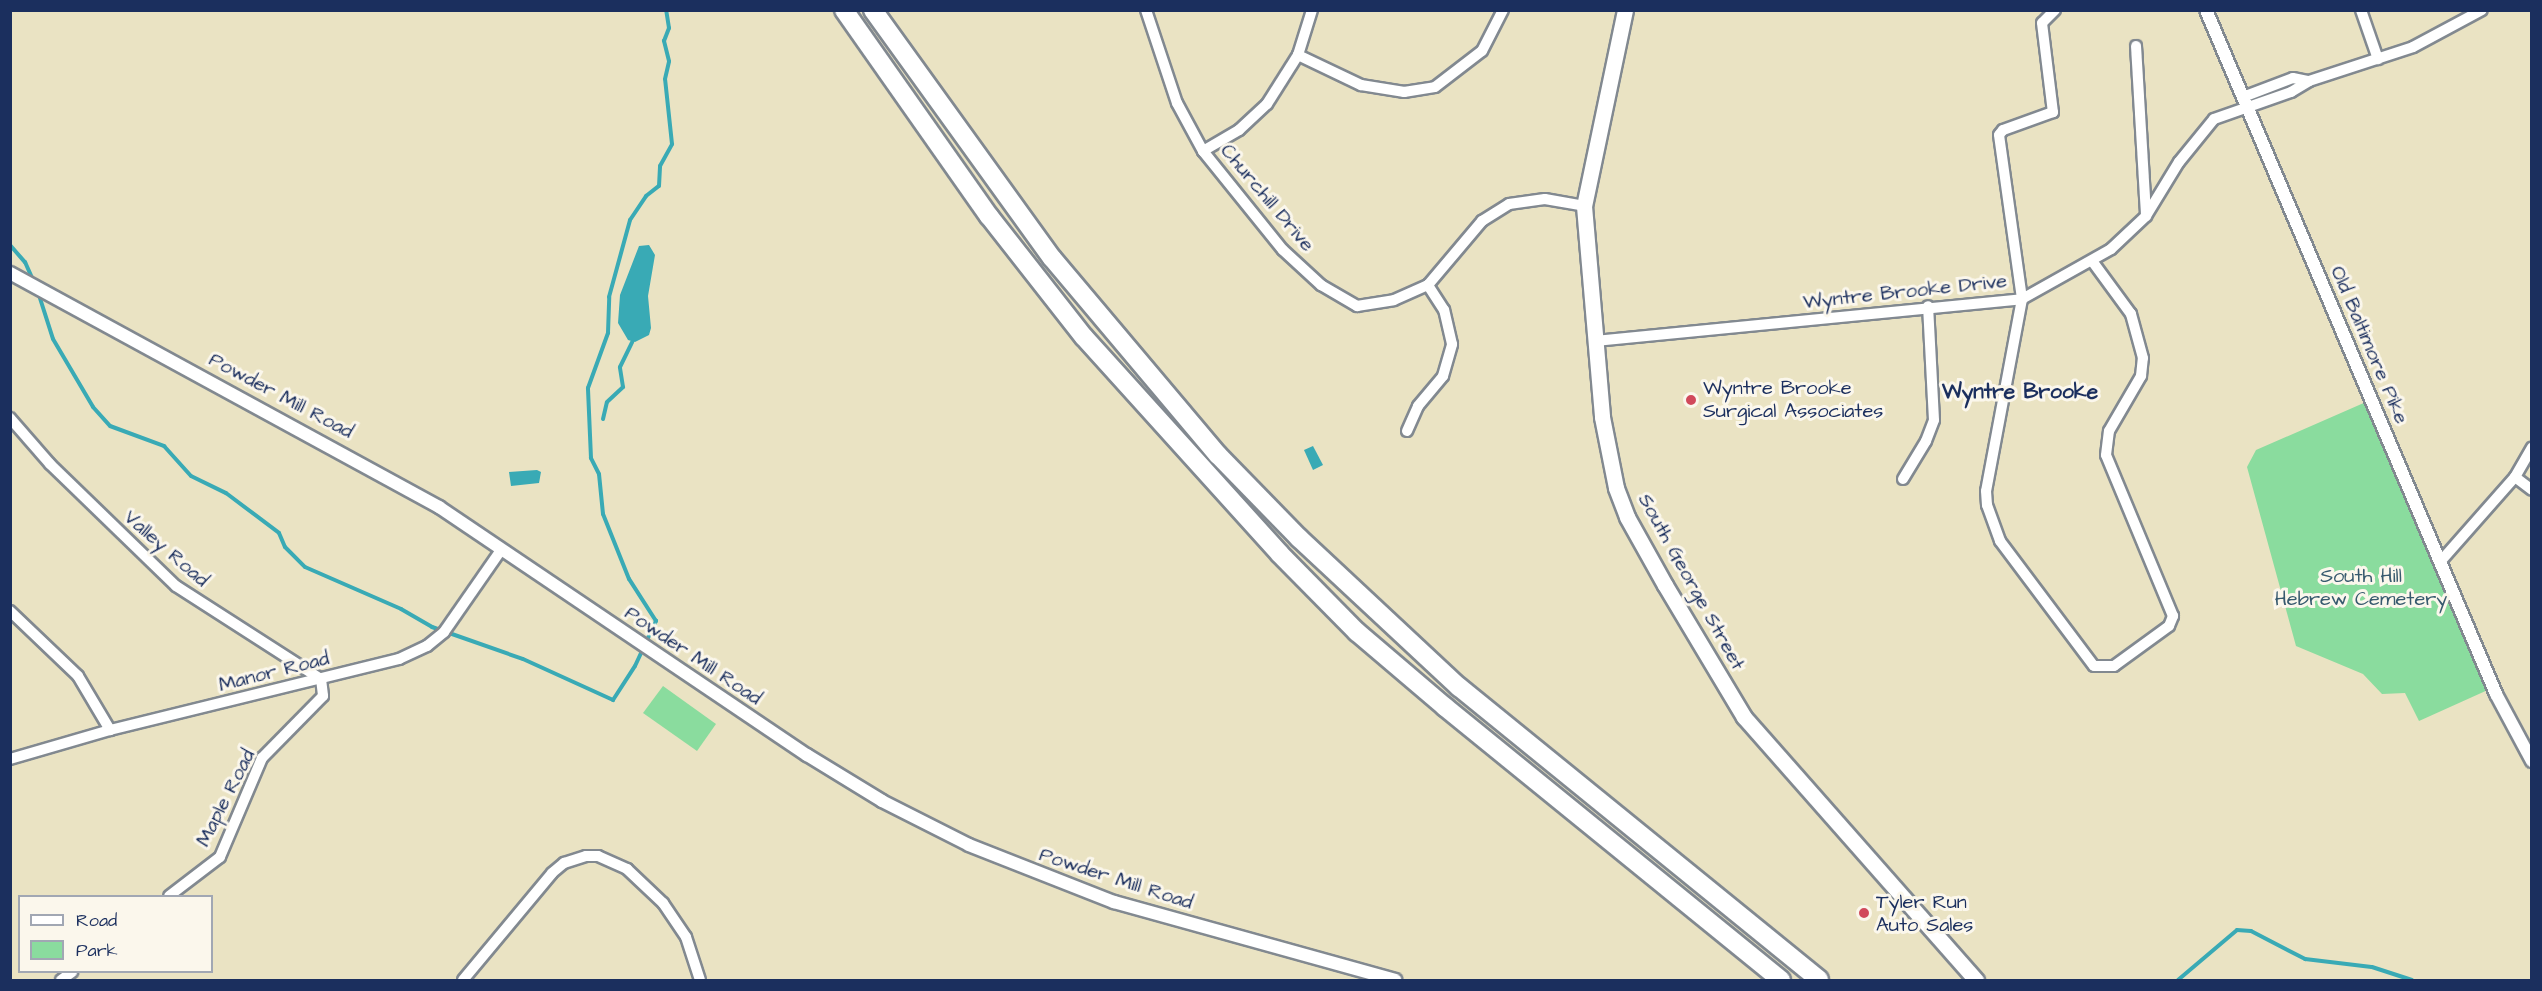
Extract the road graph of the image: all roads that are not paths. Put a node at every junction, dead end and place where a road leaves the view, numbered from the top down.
1 (843, 10) edge
2 (873, 10) edge
3 (1146, 10) edge
4 (1312, 10) edge
5 (1503, 10) edge
6 (1625, 10) edge
7 (2055, 10) edge
8 (2206, 10) edge
9 (2361, 10) edge
10 (2482, 10) edge
11 (2136, 46) dead end
12 (1298, 55) junction
13 (2378, 59) junction
14 (2246, 103) junction
15 (1203, 151) junction
16 (1584, 206) junction
17 (2146, 216) junction
18 (2092, 261) junction
19 (16, 278) edge
20 (1428, 285) junction
21 (2022, 299) junction
22 (1928, 306) junction
23 (1595, 341) junction
24 (10, 418) edge
25 (1407, 431) dead end
26 (2532, 447) edge
27 (2515, 477) junction
28 (1903, 479) dead end
29 (2532, 490) edge
30 (501, 550) junction
31 (2440, 562) junction
32 (10, 610) edge
33 (321, 679) junction
34 (110, 730) junction
35 (10, 759) edge
36 (2532, 761) edge
37 (172, 895) edge
38 (463, 981) edge
39 (700, 981) edge
40 (1395, 981) edge
41 (1781, 981) edge
42 (1819, 981) edge
43 (1976, 981) edge

1 - 41 highway
2 - 42 highway
3 - 15 street, Churchill Drive
4 - 12 street
5 - 12 street
6 - 16 main road, South George Street
7 - 21 street
8 - 14 street, Old Baltimore Pike
9 - 13 street
10 - 13 street, Wyntre Brooke Drive
11 - 17 street
12 - 15 street
13 - 14 street, Wyntre Brooke Drive
14 - 17 street, Wyntre Brooke Drive
14 - 31 street, Old Baltimore Pike
15 - 20 street, Churchill Drive
16 - 20 street, Churchill Drive
16 - 23 main road, South George Street
17 - 18 street, Wyntre Brooke Drive
18 - 21 street, Wyntre Brooke Drive
18 - 21 street
19 - 30 street, Powder Mill Road
20 - 25 street
21 - 22 street, Wyntre Brooke Drive
22 - 23 street, Wyntre Brooke Drive
22 - 28 street
23 - 43 main road, South George Street
24 - 33 street, Valley Road
26 - 27 street
27 - 29 street
27 - 31 street
30 - 33 street, Manor Road
30 - 40 street, Powder Mill Road
31 - 36 street, Old Baltimore Pike
32 - 34 street
33 - 34 street, Manor Road
33 - 37 street, Maple Road
34 - 35 street, Manor Road
38 - 39 street

